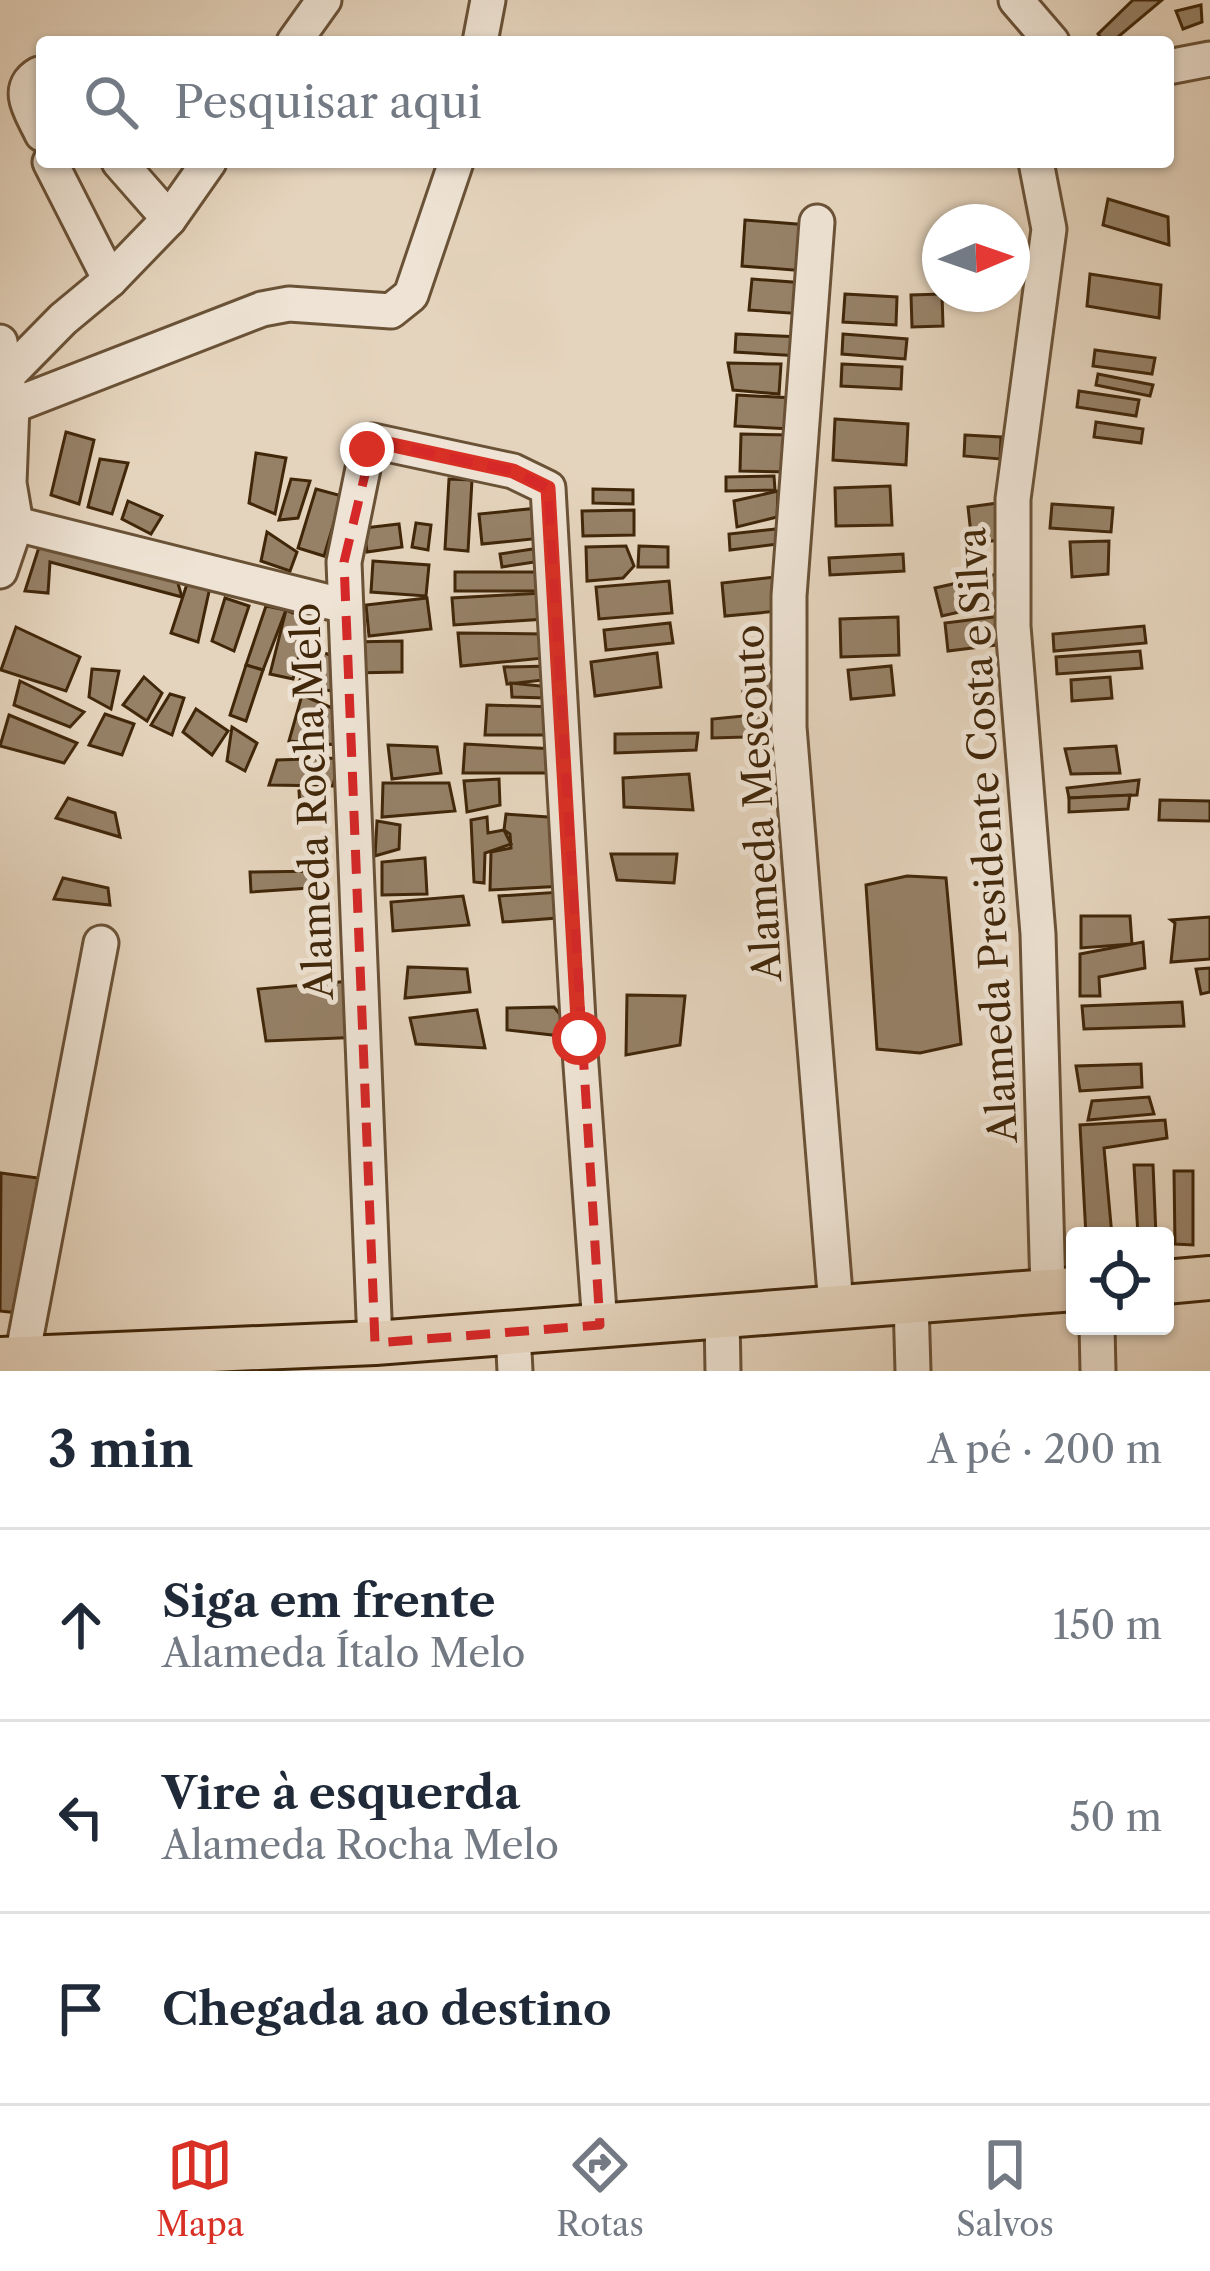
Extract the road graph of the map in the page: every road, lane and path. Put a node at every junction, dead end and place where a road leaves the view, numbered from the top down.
1 (324, 0) edge
2 (488, 0) edge
3 (1016, 0) edge
4 (298, 36) edge
5 (481, 36) edge
6 (1047, 36) edge
7 (1210, 59) edge
8 (1174, 66) edge
9 (36, 77) edge
10 (36, 122) edge
11 (53, 168) edge
12 (124, 168) edge
13 (205, 168) edge
14 (454, 168) edge
15 (1037, 168) edge
16 (169, 219) junction
17 (817, 222) dead end
18 (110, 280) junction
19 (0, 342) edge
20 (9, 391) junction
21 (16, 524) junction
22 (0, 571) edge
23 (346, 606) junction
24 (101, 943) dead end
25 (1210, 1278) edge
26 (1174, 1281) edge
27 (1061, 1290) edge
28 (911, 1301) junction
29 (836, 1306) junction
30 (722, 1315) junction
31 (600, 1325) junction
32 (1097, 1335) edge
33 (375, 1343) junction
34 (514, 1352) edge
35 (11, 1358) edge
36 (313, 1359) edge
37 (111, 1363) edge
38 (723, 1371) edge
39 (913, 1371) edge
40 (1098, 1371) edge

1 - 4 street
2 - 5 street
3 - 6 street
7 - 8 street
9 - 10 street
11 - 18 street
12 - 16 street
13 - 16 street
14 - 20 street
15 - 27 street, Alameda Presidente Costa e Silva
16 - 18 street
17 - 29 street, Alameda Mescouto
18 - 20 street
19 - 20 street
20 - 21 street
21 - 22 street
21 - 23 street
23 - 31 street, Alameda Rocha Melo
23 - 33 street, Alameda Rocha Melo
24 - 35 street
25 - 26 main road
27 - 28 main road
28 - 29 main road
28 - 39 street
29 - 30 main road
30 - 31 main road
30 - 38 street
31 - 34 main road
32 - 40 street
33 - 34 main road
33 - 36 main road
35 - 37 main road
36 - 37 main road

